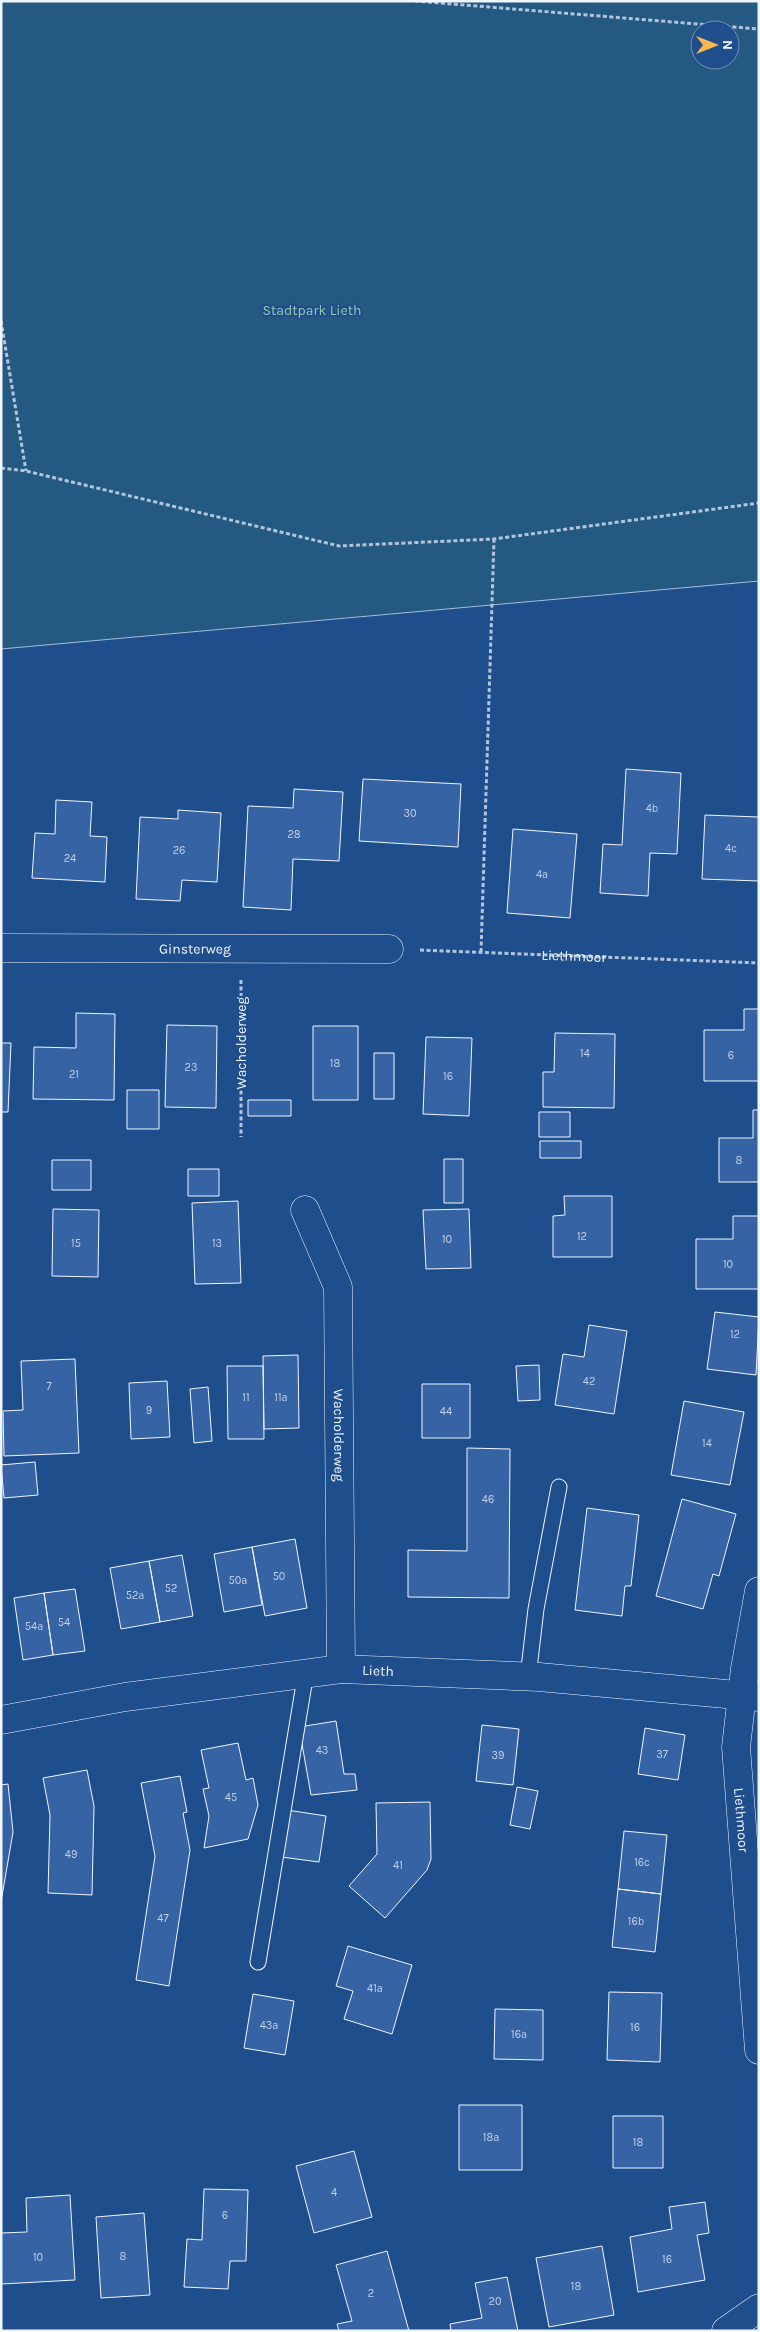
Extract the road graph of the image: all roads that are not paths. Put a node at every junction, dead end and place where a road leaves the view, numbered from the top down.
1 (1, 948) edge
2 (389, 949) road end
3 (305, 1210) dead end
4 (559, 1486) dead end
5 (759, 1591) edge
6 (341, 1668) junction
7 (306, 1672) junction
8 (528, 1677) junction
9 (750, 1697) edge
10 (1, 1720) edge
11 (258, 1962) dead end
12 (759, 2050) edge
13 (759, 2308) edge
14 (726, 2331) edge

1 - 2 street, Ginsterweg
3 - 6 street, Wacholderweg
4 - 8 lane
5 - 9 street, Liethmoor
6 - 7 street, Lieth
6 - 8 street, Lieth
7 - 10 street, Lieth
7 - 11 lane
8 - 9 street, Lieth
9 - 12 street, Liethmoor
13 - 14 street

